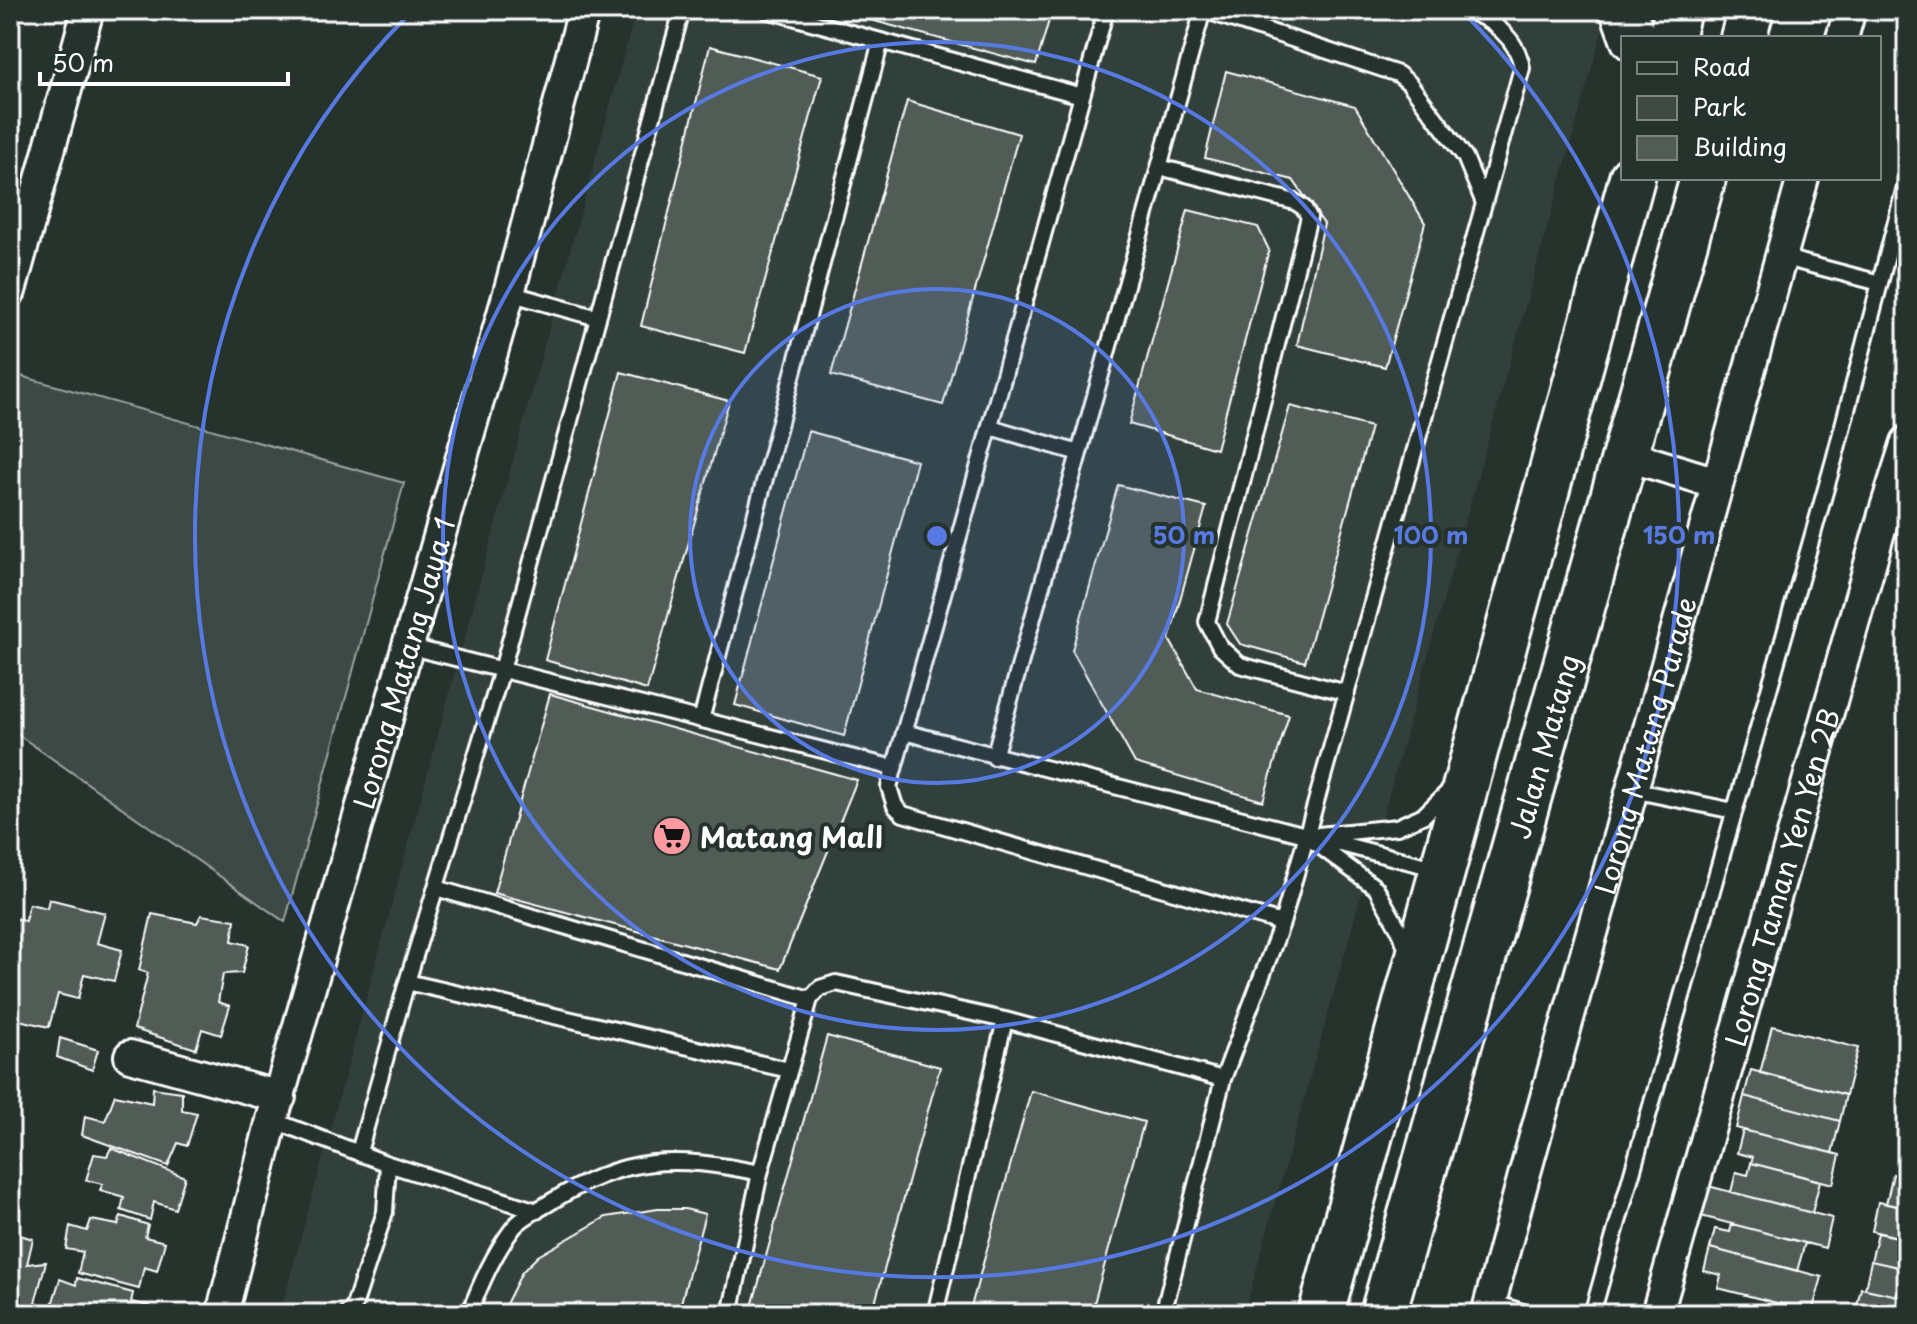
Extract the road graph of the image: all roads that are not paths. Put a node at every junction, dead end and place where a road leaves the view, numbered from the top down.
1 (88, 10) edge
2 (584, 10) edge
3 (682, 10) edge
4 (767, 10) edge
5 (1106, 10) edge
6 (1204, 10) edge
7 (1463, 10) edge
8 (1623, 10) edge
9 (1678, 10) edge
10 (1751, 10) edge
11 (1850, 10) edge
12 (1632, 36) edge
13 (1672, 36) edge
14 (1744, 36) edge
15 (1843, 36) edge
16 (881, 41) junction
17 (1082, 96) junction
18 (1159, 167) junction
19 (1907, 179) edge
20 (1631, 180) edge
21 (1702, 180) edge
22 (1802, 180) edge
23 (1484, 203) junction
24 (1781, 257) junction
25 (1880, 283) junction
26 (10, 291) edge
27 (509, 293) junction
28 (598, 318) junction
29 (990, 427) junction
30 (1907, 444) edge
31 (1079, 453) junction
32 (1625, 455) junction
33 (1717, 483) junction
34 (407, 646) junction
35 (502, 670) junction
36 (1347, 693) junction
37 (701, 720) junction
38 (904, 732) junction
39 (994, 757) junction
40 (1473, 759) junction
41 (894, 768) junction
42 (1632, 790) junction
43 (1734, 811) junction
44 (1306, 836) junction
45 (1443, 870) junction
46 (436, 888) junction
47 (1282, 923) junction
48 (1414, 974) junction
49 (407, 982) junction
50 (810, 999) junction
51 (1005, 1020) junction
52 (130, 1056) dead end
53 (789, 1070) junction
54 (1223, 1079) junction
55 (276, 1109) junction
56 (359, 1152) junction
57 (388, 1164) junction
58 (760, 1173) junction
59 (1414, 1203) junction
60 (537, 1211) junction
61 (1489, 1308) edge
62 (224, 1314) edge
63 (346, 1314) edge
64 (469, 1314) edge
65 (730, 1314) edge
66 (935, 1314) edge
67 (1163, 1314) edge
68 (1321, 1314) edge
69 (1383, 1314) edge
70 (1529, 1314) edge
71 (1592, 1314) edge
72 (1657, 1314) edge

1 - 26 street
2 - 27 street, Lorong Matang Jaya 1
3 - 28 lane
4 - 16 lane
5 - 17 lane
6 - 18 lane
6 - 23 lane
7 - 23 lane
8 - 12 main road
9 - 13 main road
10 - 14 main road
11 - 15 street
16 - 17 lane
16 - 37 lane
17 - 29 lane
18 - 31 lane
18 - 36 lane
19 - 25 lane
20 - 40 main road
21 - 32 main road, Jalan Matang
22 - 24 street, Lorong Matang Parade
23 - 36 lane
24 - 25 lane
24 - 33 street, Lorong Matang Parade
25 - 43 lane
27 - 28 lane
27 - 34 street, Lorong Matang Jaya 1
28 - 35 lane
29 - 31 lane
29 - 38 lane
30 - 72 street, Lorong Taman Yen Yen 2B
31 - 39 lane
32 - 33 street
32 - 59 main road, Jalan Matang
33 - 42 street, Lorong Matang Parade
34 - 35 lane
34 - 55 street, Lorong Matang Jaya 1
35 - 37 lane
35 - 46 lane
36 - 44 lane
37 - 41 lane
38 - 39 lane
38 - 41 lane
39 - 44 lane
40 - 44 lane
40 - 45 main road
41 - 47 lane
42 - 43 lane
42 - 61 street, Lorong Matang Parade
43 - 71 lane
44 - 45 lane
44 - 47 lane
44 - 48 lane
45 - 48 main road
45 - 59 main road
46 - 49 lane
46 - 50 lane
47 - 54 lane
48 - 68 main road
49 - 53 lane
49 - 56 lane
50 - 51 lane
50 - 53 lane
51 - 54 lane
51 - 66 lane
52 - 55 street
53 - 58 lane
54 - 67 lane
55 - 56 lane
55 - 62 street, Lorong Matang Jaya 1
56 - 57 lane
57 - 60 lane
57 - 63 lane
58 - 60 lane
58 - 65 lane
59 - 69 main road, Jalan Matang
60 - 64 lane
61 - 70 lane

